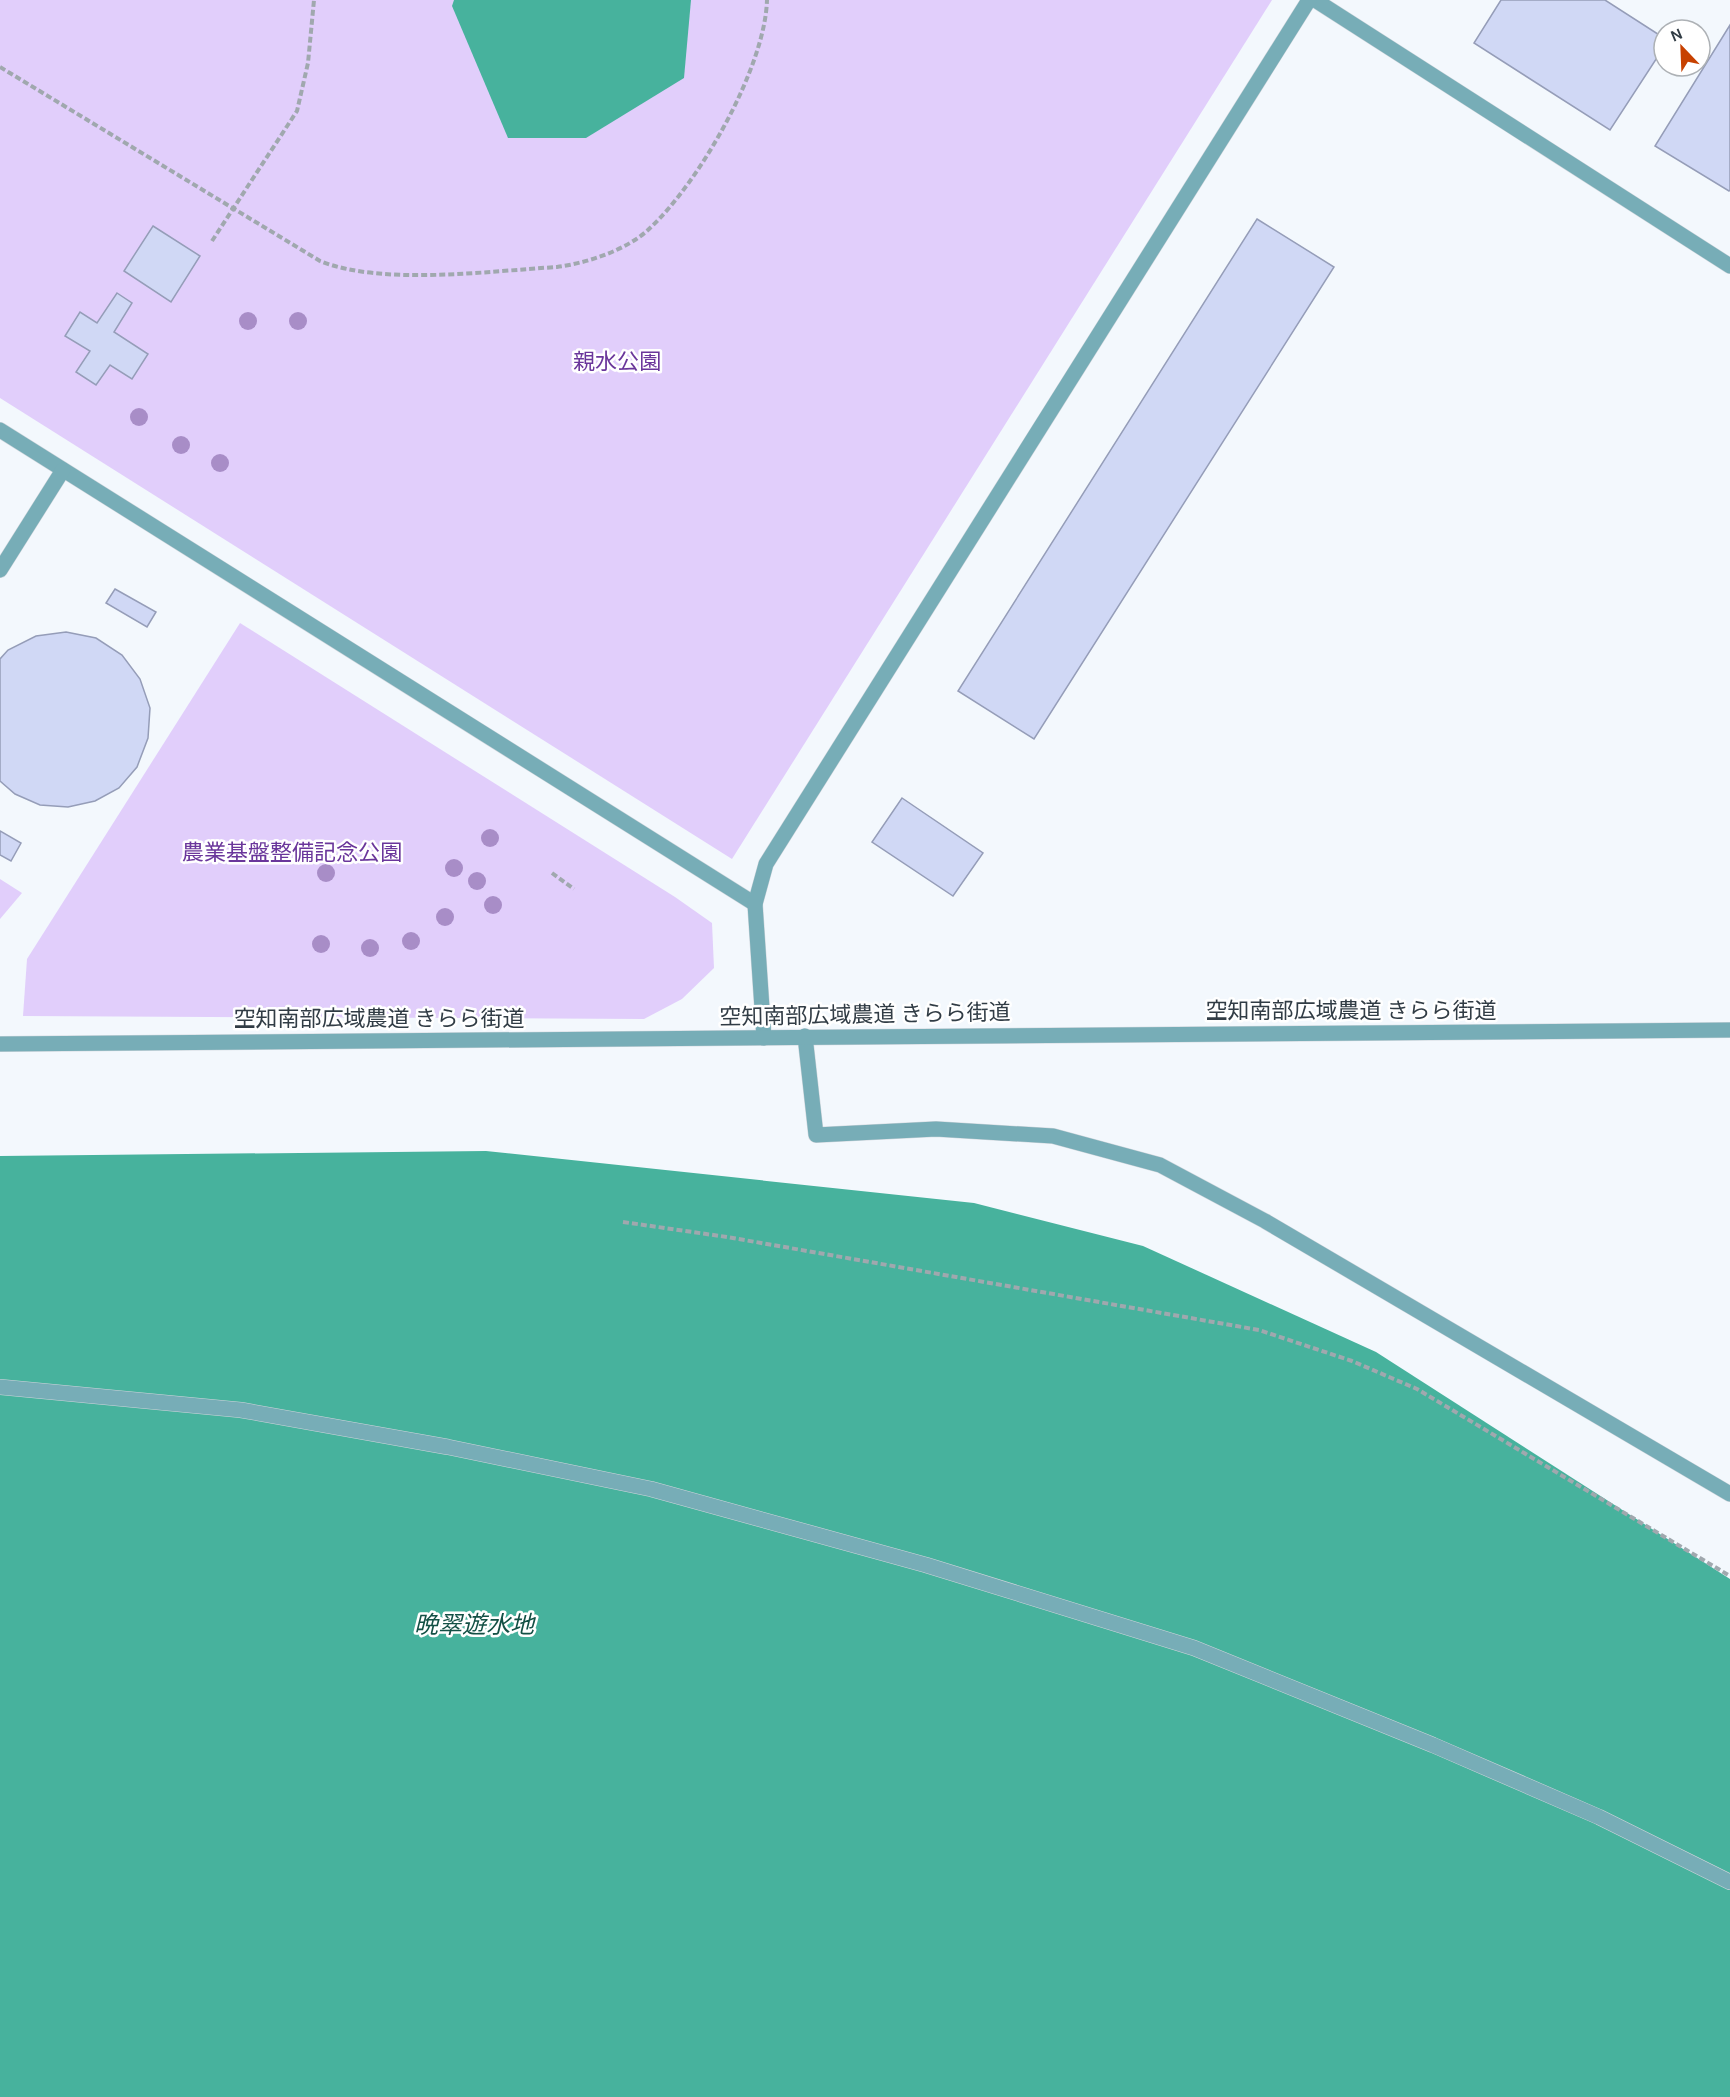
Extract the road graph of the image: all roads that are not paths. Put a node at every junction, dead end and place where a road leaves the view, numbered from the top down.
1 (1309, 0) edge
2 (1315, 0) edge
3 (1730, 266) edge
4 (0, 430) edge
5 (63, 470) junction
6 (0, 570) edge
7 (755, 904) junction
8 (1730, 1030) edge
9 (805, 1036) junction
10 (764, 1038) junction
11 (0, 1044) edge
12 (0, 1387) edge
13 (1730, 1494) edge
14 (1730, 1882) edge

1 - 7 street
2 - 3 street
4 - 5 street
5 - 6 street
5 - 7 street
7 - 10 street
8 - 9 street, 空知南部広域農道 きらら街道
9 - 10 street, 空知南部広域農道 きらら街道
9 - 13 street
10 - 11 street, 空知南部広域農道 きらら街道
12 - 14 street

